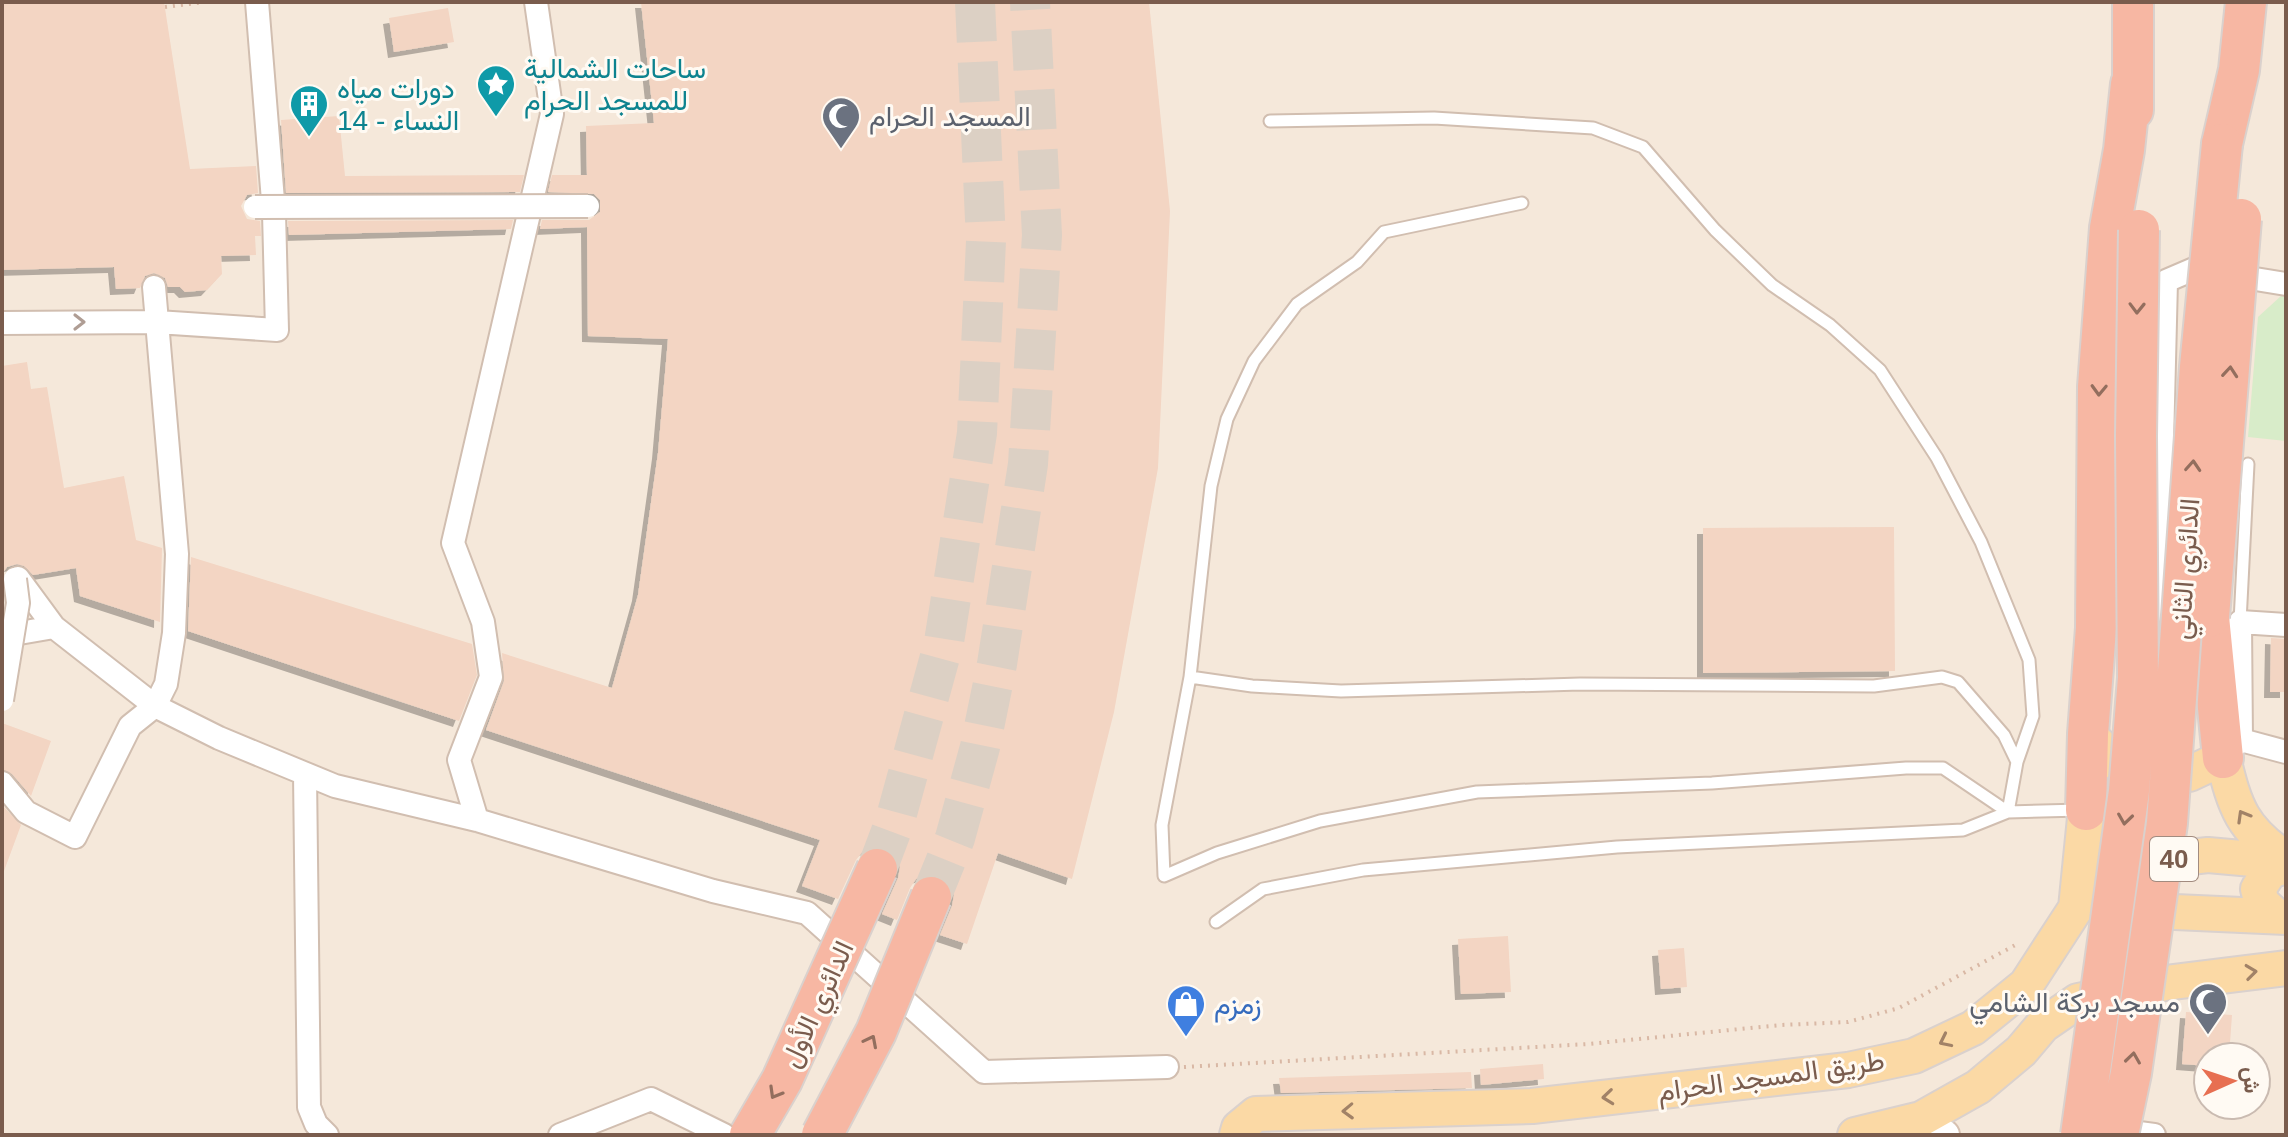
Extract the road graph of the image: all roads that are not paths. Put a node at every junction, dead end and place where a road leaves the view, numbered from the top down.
1 (257, 2) edge
2 (536, 2) edge
3 (2133, 2) edge
4 (2246, 2) edge
5 (1270, 121) dead end
6 (2234, 145) junction
7 (1522, 203) dead end
8 (588, 206) dead end
9 (255, 207) dead end
10 (2124, 229) junction
11 (2286, 284) edge
12 (154, 287) dead end
13 (157, 322) junction
14 (2, 323) edge
15 (2248, 464) dead end
16 (2225, 620) junction
17 (2286, 625) edge
18 (54, 627) junction
19 (2, 636) edge
20 (1190, 677) junction
21 (2, 700) edge
22 (155, 706) junction
23 (2088, 734) junction
24 (2232, 749) junction
25 (2286, 752) edge
26 (2017, 762) junction
27 (305, 774) junction
28 (2154, 774) junction
29 (2, 783) edge
30 (2086, 810) junction
31 (2008, 812) junction
32 (477, 820) junction
33 (2286, 862) edge
34 (877, 869) tunnel mouth
35 (2123, 877) junction
36 (931, 897) tunnel mouth
37 (2076, 908) junction
38 (2280, 916) edge
39 (1216, 922) dead end
40 (2286, 968) edge
41 (1167, 1067) road end
42 (1932, 1127) edge
43 (327, 1135) edge
44 (560, 1135) edge
45 (724, 1135) edge
46 (750, 1135) edge
47 (822, 1135) edge
48 (1237, 1135) edge
49 (1855, 1135) edge
50 (2079, 1135) edge
51 (2118, 1135) edge
52 (2154, 1135) edge

1 - 13 street
2 - 32 street
3 - 10 highway, الدائري الثاني
4 - 6 highway, الدائري الثاني
5 - 26 lane
16 -> 6 highway, bridge
51 -> 6 highway, الدائري الثاني, bridge
7 - 20 lane
8 - 9 street, bridge
10 -> 23 highway
10 -> 50 highway, الدائري الثاني, bridge
11 - 28 street
12 - 13 street
14 -> 13 street
13 - 22 street
15 - 16 lane
16 - 17 street
16 - 24 highway
18 - 19 street
18 - 21 street, bridge
18 - 22 street
20 - 26 lane
20 - 31 lane
22 - 27 street
22 - 29 street
23 - 28 main road
23 - 30 highway
24 - 25 street
24 - 28 main road
33 -> 24 main road
26 - 31 lane
27 - 32 street
27 - 43 street
30 - 31 lane
30 - 35 main road
30 - 37 main road
31 - 39 lane
32 - 41 street
33 - 35 main road, طريق المسجد الحرام / 40
33 - 38 main road
34 -> 46 highway, الدائري الأول, bridge
35 - 37 main road, طريق المسجد الحرام / 40
35 - 38 main road
47 -> 36 highway, bridge
37 -> 48 main road, طريق المسجد الحرام
42 -> 40 main road
42 - 49 main road
44 - 45 street
50 - 52 street

